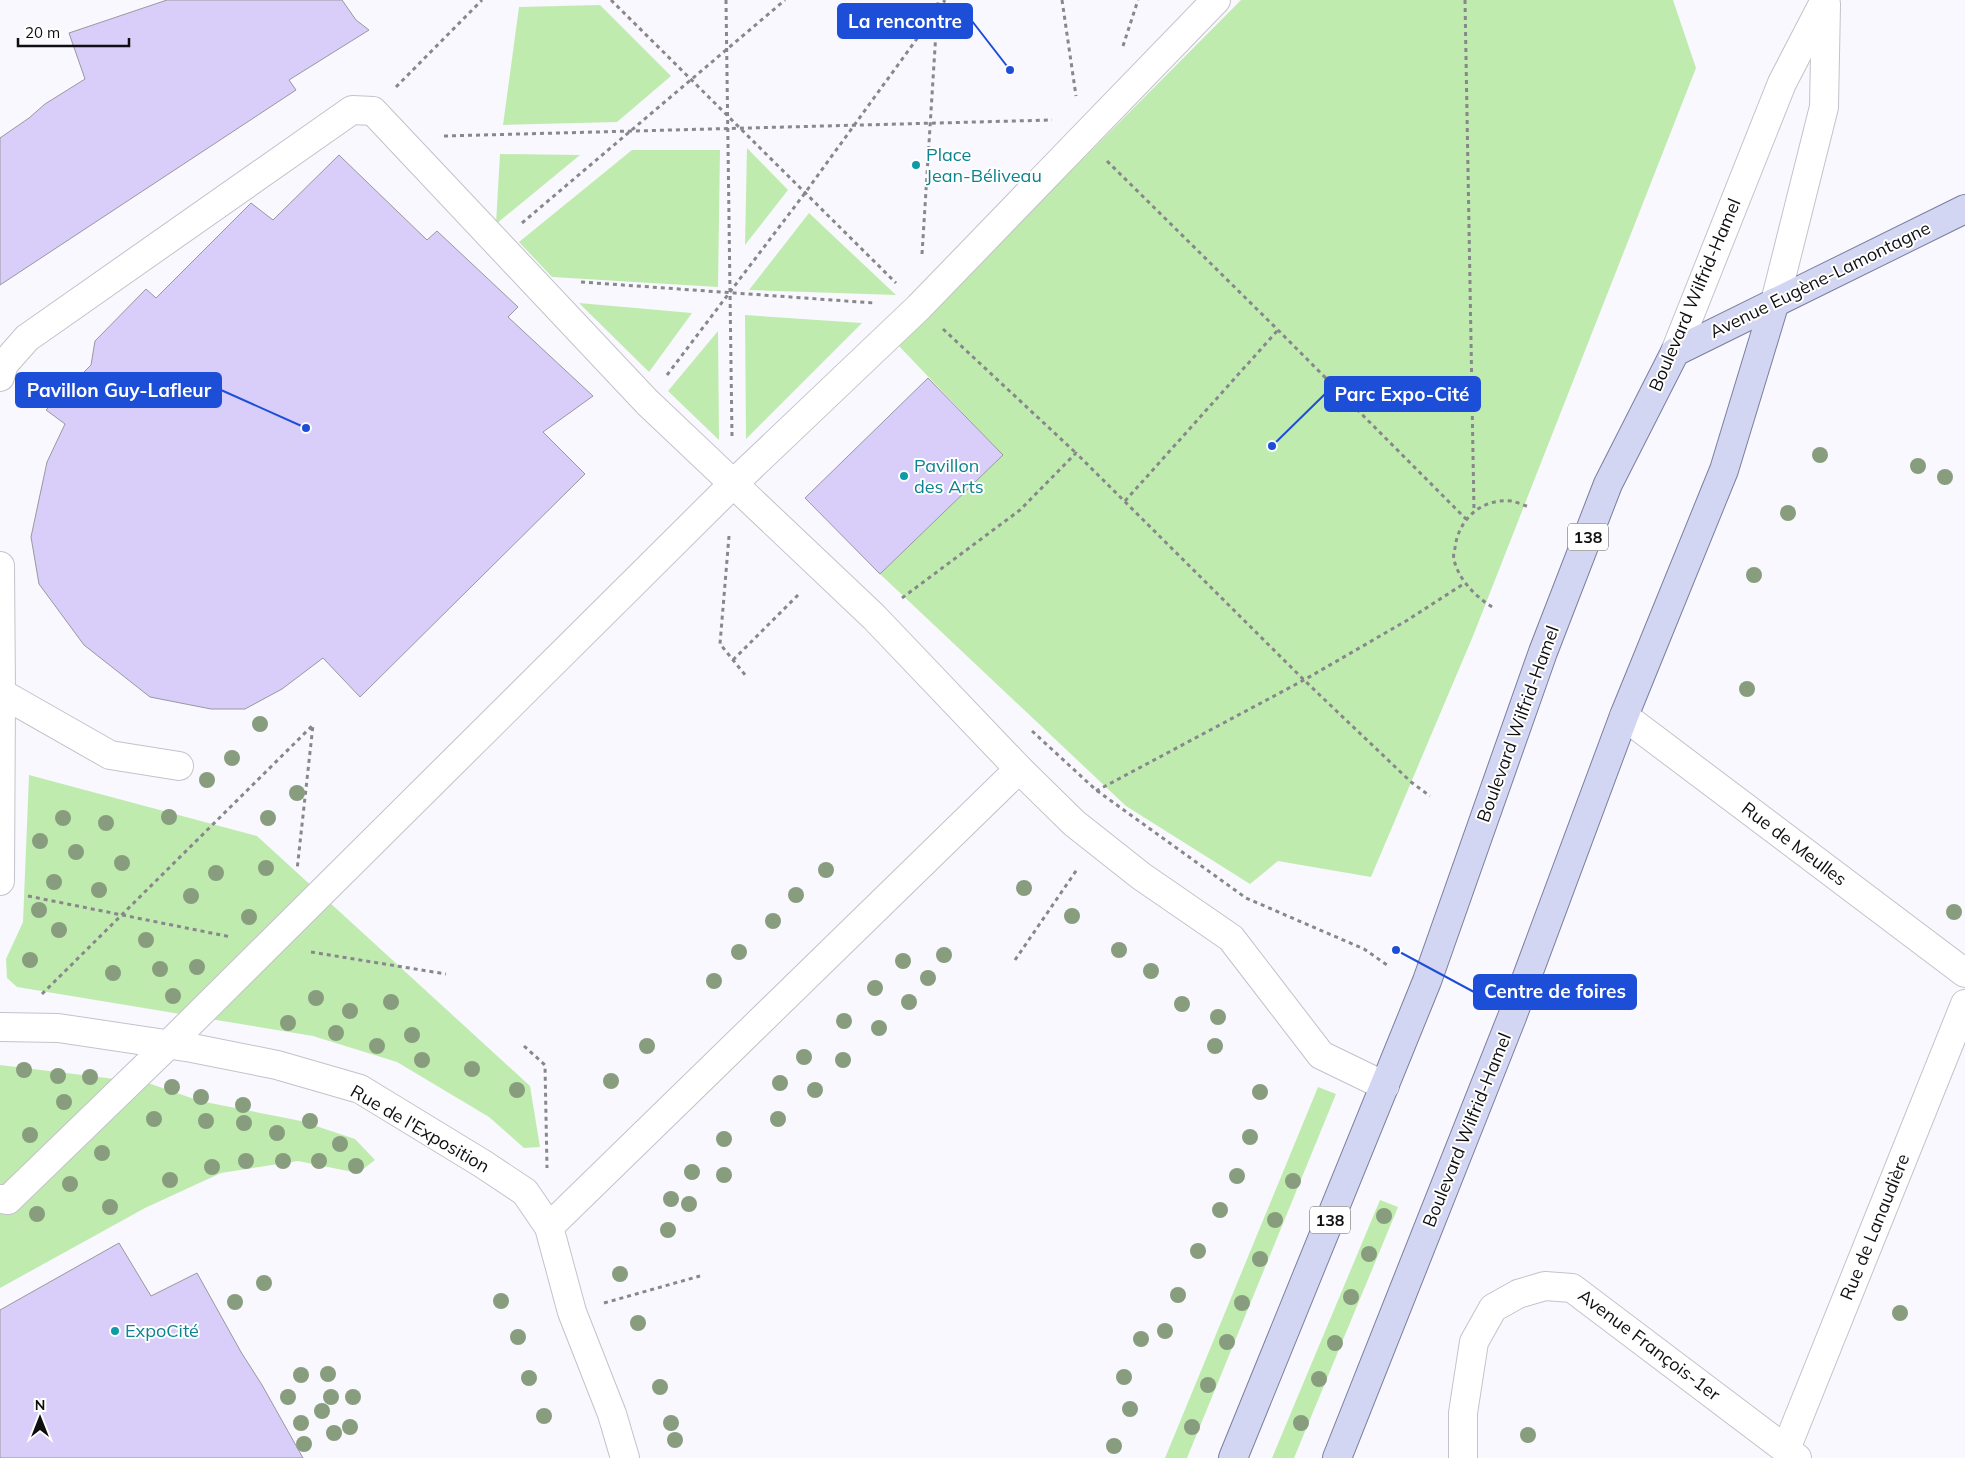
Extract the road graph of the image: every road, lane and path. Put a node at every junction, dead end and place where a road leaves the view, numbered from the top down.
1 (482, 0) edge
2 (611, 0) edge
3 (726, 0) edge
4 (785, 0) edge
5 (938, 0) edge
6 (945, 0) edge
7 (1062, 0) edge
8 (1216, 0) edge
9 (1465, 0) edge
10 (1826, 0) edge
11 (937, 11) junction
12 (727, 50) junction
13 (691, 80) junction
14 (373, 111) junction
15 (728, 116) junction
16 (930, 123) junction
17 (854, 125) junction
18 (740, 128) junction
19 (1081, 128) junction
20 (728, 129) junction
21 (630, 131) junction
22 (398, 138) junction
23 (805, 193) junction
24 (1965, 209) edge
25 (498, 243) junction
26 (581, 282) dead end
27 (730, 292) junction
28 (1775, 302) junction
29 (919, 307) junction
30 (1278, 330) junction
31 (1675, 352) junction
32 (0, 377) edge
33 (647, 402) junction
34 (1076, 453) junction
35 (733, 484) junction
36 (1124, 501) junction
37 (1529, 507) dead end
38 (1474, 511) junction
39 (1466, 519) junction
40 (729, 534) dead end
41 (0, 566) edge
42 (824, 570) junction
43 (1465, 583) junction
44 (894, 604) dead end
45 (1492, 607) dead end
46 (733, 660) junction
47 (746, 676) dead end
48 (1304, 680) junction
49 (1, 693) junction
50 (1624, 716) junction
51 (1031, 730) dead end
52 (1, 764) edge
53 (179, 766) dead end
54 (1019, 769) junction
55 (1096, 790) junction
56 (1430, 796) dead end
57 (1074, 823) junction
58 (1097, 841) junction
59 (297, 873) dead end
60 (9, 887) edge
61 (120, 914) junction
62 (269, 945) junction
63 (1015, 960) dead end
64 (1390, 967) dead end
65 (1965, 973) edge
66 (446, 974) dead end
67 (1965, 1004) edge
68 (4, 1027) edge
69 (169, 1044) junction
70 (524, 1046) dead end
71 (1385, 1086) junction
72 (547, 1170) dead end
73 (0, 1199) edge
74 (549, 1227) junction
75 (700, 1276) dead end
76 (572, 1312) junction
77 (1791, 1453) edge
78 (625, 1458) edge
79 (1233, 1458) edge
80 (1337, 1458) edge
81 (1463, 1458) edge

1 - 14 path
2 - 13 path
3 - 12 path
4 - 12 path
5 - 11 path
6 - 11 path
7 - 19 path
8 - 19 street
9 - 38 path
10 - 28 street, Boulevard Wilfrid-Hamel
10 - 31 street, Boulevard Wilfrid-Hamel
11 - 16 path
11 - 17 path
12 - 13 path
12 - 15 path
13 - 15 path
13 - 21 path
14 - 22 street
14 - 32 street
15 - 18 path
15 - 20 path
16 - 17 path
16 - 19 path
16 - 29 path
17 - 18 path
17 - 23 path
18 - 20 path
18 - 23 path
19 - 29 street
19 - 30 path
20 - 21 path
20 - 27 path
21 - 22 path
21 - 25 path
22 - 25 street
23 - 27 path
23 - 29 path
24 - 28 main road, Avenue Eugène-Lamontagne
25 - 33 street
26 - 27 path
27 - 29 path
27 - 33 path
27 - 35 path
28 - 31 main road, Avenue Eugène-Lamontagne
28 - 50 main road, Boulevard Wilfrid-Hamel
29 - 34 path
29 - 35 street
30 - 36 path
30 - 39 path
31 - 71 main road, Boulevard Wilfrid-Hamel / 138
33 - 35 street
34 - 36 path
34 - 44 path
35 - 42 street
35 - 62 street
36 - 48 path
37 - 38 path
38 - 39 path
39 - 43 path
40 - 46 path
41 - 49 street
42 - 46 path
42 - 54 street
43 - 45 path
43 - 48 path
46 - 47 path
48 - 55 path
48 - 56 path
49 - 52 street
49 - 53 street
50 - 65 street, Rue de Meulles
50 - 80 main road, Boulevard Wilfrid-Hamel
51 - 55 path
52 - 60 street
54 - 57 street
54 - 74 street
55 - 57 path
55 - 64 path
57 - 58 street
58 - 63 path
58 - 71 street
59 - 61 path
60 - 61 path
61 - 62 path
61 - 68 path
62 - 66 path
62 - 69 street
67 - 77 street, Rue de Lanaudière
68 - 69 street, Rue de l'Exposition
69 - 73 street
69 - 74 street, Rue de l'Exposition
70 - 72 path
71 - 79 main road, Boulevard Wilfrid-Hamel / 138
74 - 76 street, Rue de l'Exposition
75 - 76 path
76 - 78 street, Rue de l'Exposition
77 - 81 street, Avenue François-1er

